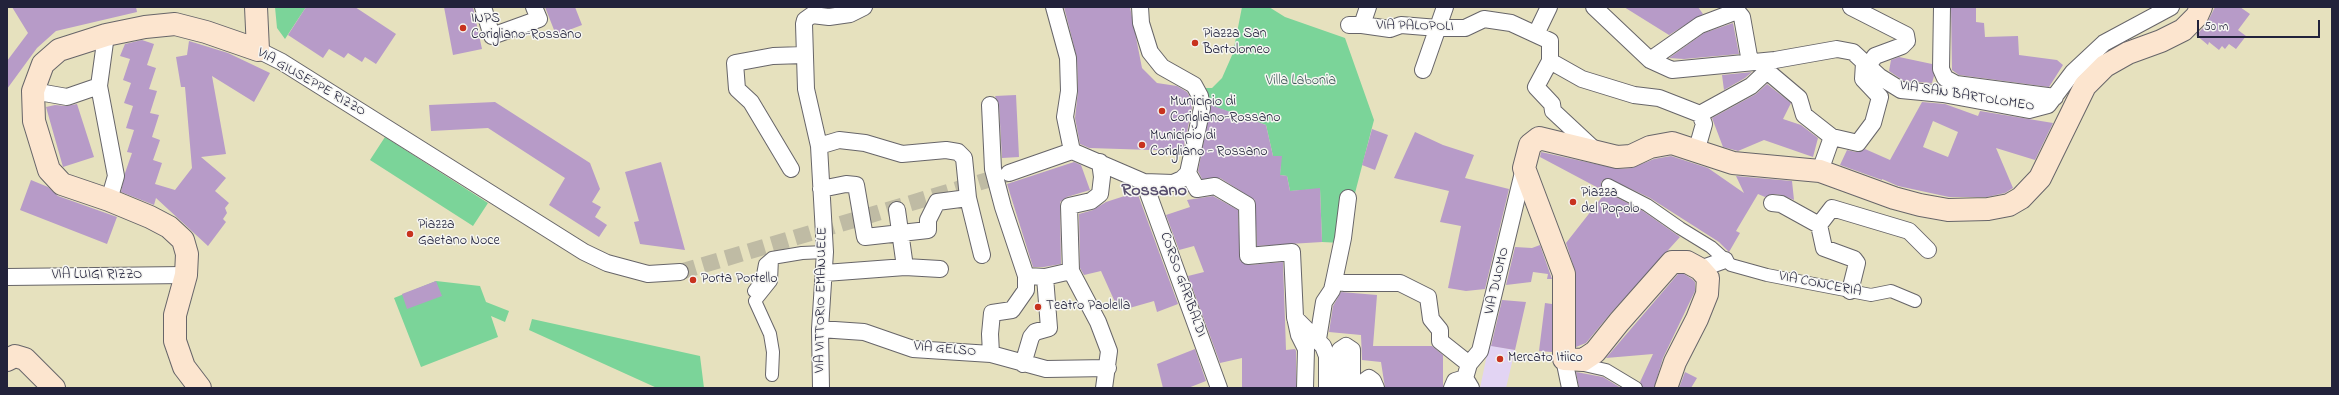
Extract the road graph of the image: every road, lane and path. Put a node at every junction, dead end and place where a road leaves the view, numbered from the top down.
1 (256, 7) edge
2 (483, 7) edge
3 (534, 7) edge
4 (864, 7) edge
5 (1054, 7) edge
6 (1140, 7) edge
7 (1368, 7) edge
8 (1445, 7) edge
9 (1549, 7) edge
10 (1594, 7) edge
11 (1851, 7) edge
12 (1942, 7) edge
13 (2171, 7) edge
14 (2202, 7) edge
15 (1714, 13) edge
16 (1438, 28) junction
17 (1536, 34) junction
18 (106, 35) junction
19 (258, 50) junction
20 (804, 55) junction
21 (1650, 60) junction
22 (1550, 61) junction
23 (1750, 62) junction
24 (1866, 64) junction
25 (1766, 66) junction
26 (1423, 70) dead end
27 (99, 86) junction
28 (33, 91) junction
29 (2055, 97) junction
30 (990, 105) dead end
31 (1700, 114) junction
32 (1832, 137) junction
33 (819, 146) junction
34 (1072, 151) junction
35 (1597, 152) junction
36 (1696, 152) junction
37 (1100, 162) junction
38 (1524, 168) junction
39 (791, 169) dead end
40 (1820, 170) junction
41 (1009, 173) tunnel mouth
42 (1188, 173) junction
43 (1144, 182) junction
44 (1608, 185) dead end
45 (821, 189) junction
46 (968, 198) junction
47 (1348, 198) dead end
48 (109, 200) junction
49 (1772, 203) dead end
50 (897, 210) dead end
51 (1819, 225) junction
52 (902, 232) junction
53 (1928, 250) dead end
54 (825, 252) junction
55 (982, 255) dead end
56 (772, 258) junction
57 (1725, 260) junction
58 (905, 267) junction
59 (940, 269) dead end
60 (1700, 269) junction
61 (1071, 271) junction
62 (680, 272) tunnel mouth
63 (825, 273) junction
64 (186, 275) junction
65 (1026, 276) junction
66 (7, 277) edge
67 (1045, 277) junction
68 (1334, 281) junction
69 (754, 291) dead end
70 (1850, 291) junction
71 (1915, 301) dead end
72 (1295, 317) junction
73 (820, 329) junction
74 (1318, 339) junction
75 (991, 354) junction
76 (7, 360) edge
77 (1574, 360) junction
78 (1023, 364) junction
79 (1108, 368) junction
80 (772, 375) dead end
81 (1468, 377) edge
82 (54, 388) edge
83 (200, 388) edge
84 (821, 388) edge
85 (1104, 388) edge
86 (1219, 388) edge
87 (1305, 388) edge
88 (1327, 388) edge
89 (1340, 388) edge
90 (1352, 388) edge
91 (1364, 388) edge
92 (1376, 388) edge
93 (1452, 388) edge
94 (1570, 388) edge
95 (1636, 388) edge
96 (1666, 388) edge

1 - 19 main road
2 - 3 street
4 - 20 street, VIA VITTORIO EMANUELE
5 - 34 street
6 - 42 street
7 - 16 street, VIA PALOPOLI
8 - 16 street
9 - 17 street
10 - 21 street, VIA SAN BARTOLOMEO
11 - 24 street
12 - 29 street
13 - 29 street, VIA SAN BARTOLOMEO
14 - 40 main road
15 - 21 street
15 - 23 street
16 - 17 street, VIA PALOPOLI
16 - 26 street
17 - 22 street, VIA PALOPOLI
18 - 19 main road, VIA GIUSEPPE RIZZO
18 - 27 street
18 - 28 main road, VIA GIUSEPPE RIZZO
19 - 62 street, VIA GIUSEPPE RIZZO
20 - 33 street, VIA VITTORIO EMANUELE
20 - 39 street
21 - 23 street, VIA SAN BARTOLOMEO
22 - 31 street
22 - 35 street, VIA PALOPOLI
23 - 25 street, VIA SAN BARTOLOMEO
24 - 25 street, VIA SAN BARTOLOMEO
24 - 29 street, VIA SAN BARTOLOMEO
24 - 32 street
25 - 31 street
25 - 32 street
27 - 28 street
27 - 48 street
28 - 48 main road, VIA GIUSEPPE RIZZO
30 - 65 street
31 - 36 street
32 - 40 street
33 - 45 street, VIA VITTORIO EMANUELE
33 - 46 street
34 - 37 street
34 - 41 street
35 - 36 main road
35 - 38 main road
36 - 40 main road
37 - 43 street
37 - 61 street
38 - 77 main road
38 - 81 street, VIA DUOMO
42 - 43 street
42 - 72 street
43 - 86 street, CORSO GARIBALDI
44 - 57 street, VIA CONCERIA
45 - 52 street
45 - 54 street, VIA VITTORIO EMANUELE
46 - 52 street
46 - 55 street
47 - 68 street
48 - 64 main road, VIA GIUSEPPE RIZZO
49 - 51 street
50 - 52 street
51 - 53 street
51 - 70 street
52 - 58 street
54 - 56 street
54 - 63 street, VIA VITTORIO EMANUELE
56 - 69 street
56 - 80 street
57 - 60 street
57 - 70 street, VIA CONCERIA
58 - 59 street
58 - 63 street
60 - 77 main road
60 - 96 main road
61 - 67 street
61 - 79 street
63 - 73 street, VIA VITTORIO EMANUELE
64 - 66 street, VIA LUIGI RIZZO
64 - 83 main road, VIA GIUSEPPE RIZZO
65 - 67 street
65 - 75 street
67 - 78 street
68 - 74 street
68 - 81 street
70 - 71 street, VIA CONCERIA
72 - 74 street
72 - 87 street
73 - 75 street, VIA GELSO
73 - 84 street, VIA VITTORIO EMANUELE
74 - 88 street
75 - 78 street, VIA GELSO
76 - 82 main road
77 - 94 street
77 - 95 street
78 - 79 street, VIA GELSO
79 - 85 street
81 - 93 street, VIA DUOMO
89 - 90 street
91 - 92 street

